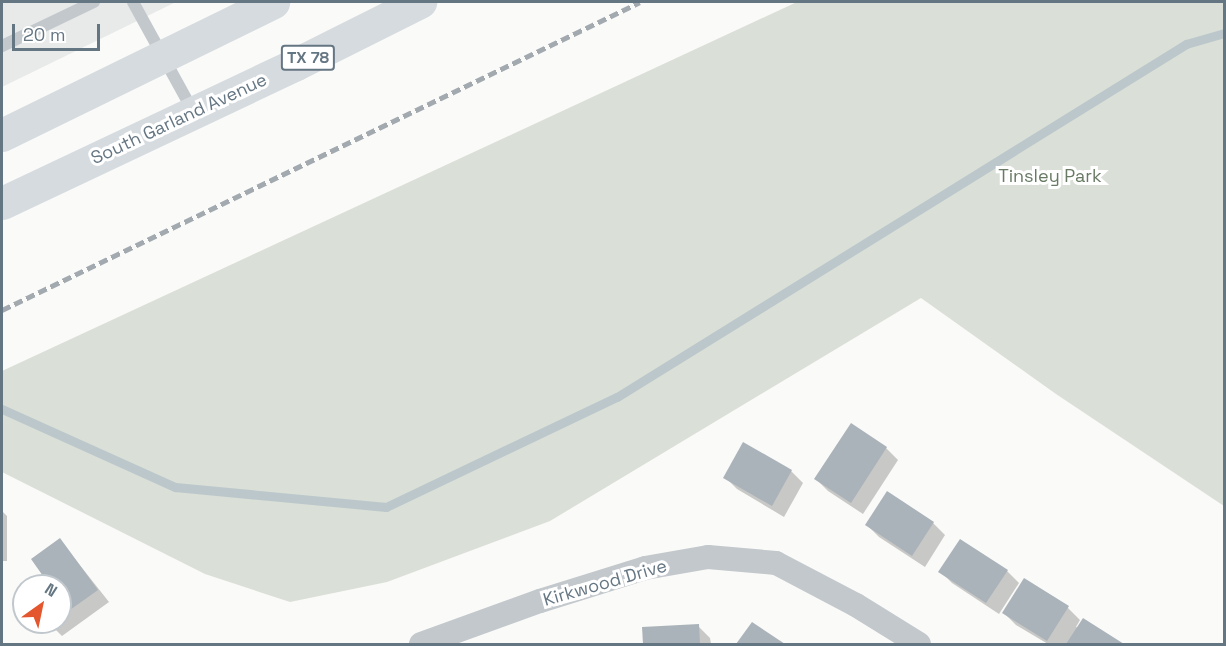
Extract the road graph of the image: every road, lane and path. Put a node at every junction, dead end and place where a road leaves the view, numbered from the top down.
1 (94, 2) edge
2 (133, 2) edge
3 (273, 2) edge
4 (420, 2) edge
5 (2, 46) edge
6 (164, 55) junction
7 (194, 112) junction
8 (2, 135) edge
9 (2, 202) edge
10 (421, 645) edge
11 (919, 645) edge

1 - 5 lane
2 - 6 lane
3 - 6 main road
4 - 7 main road, South Garland Avenue / TX 78
6 - 7 lane
6 - 8 main road
7 - 9 main road, South Garland Avenue / TX 78
10 - 11 street, Kirkwood Drive

